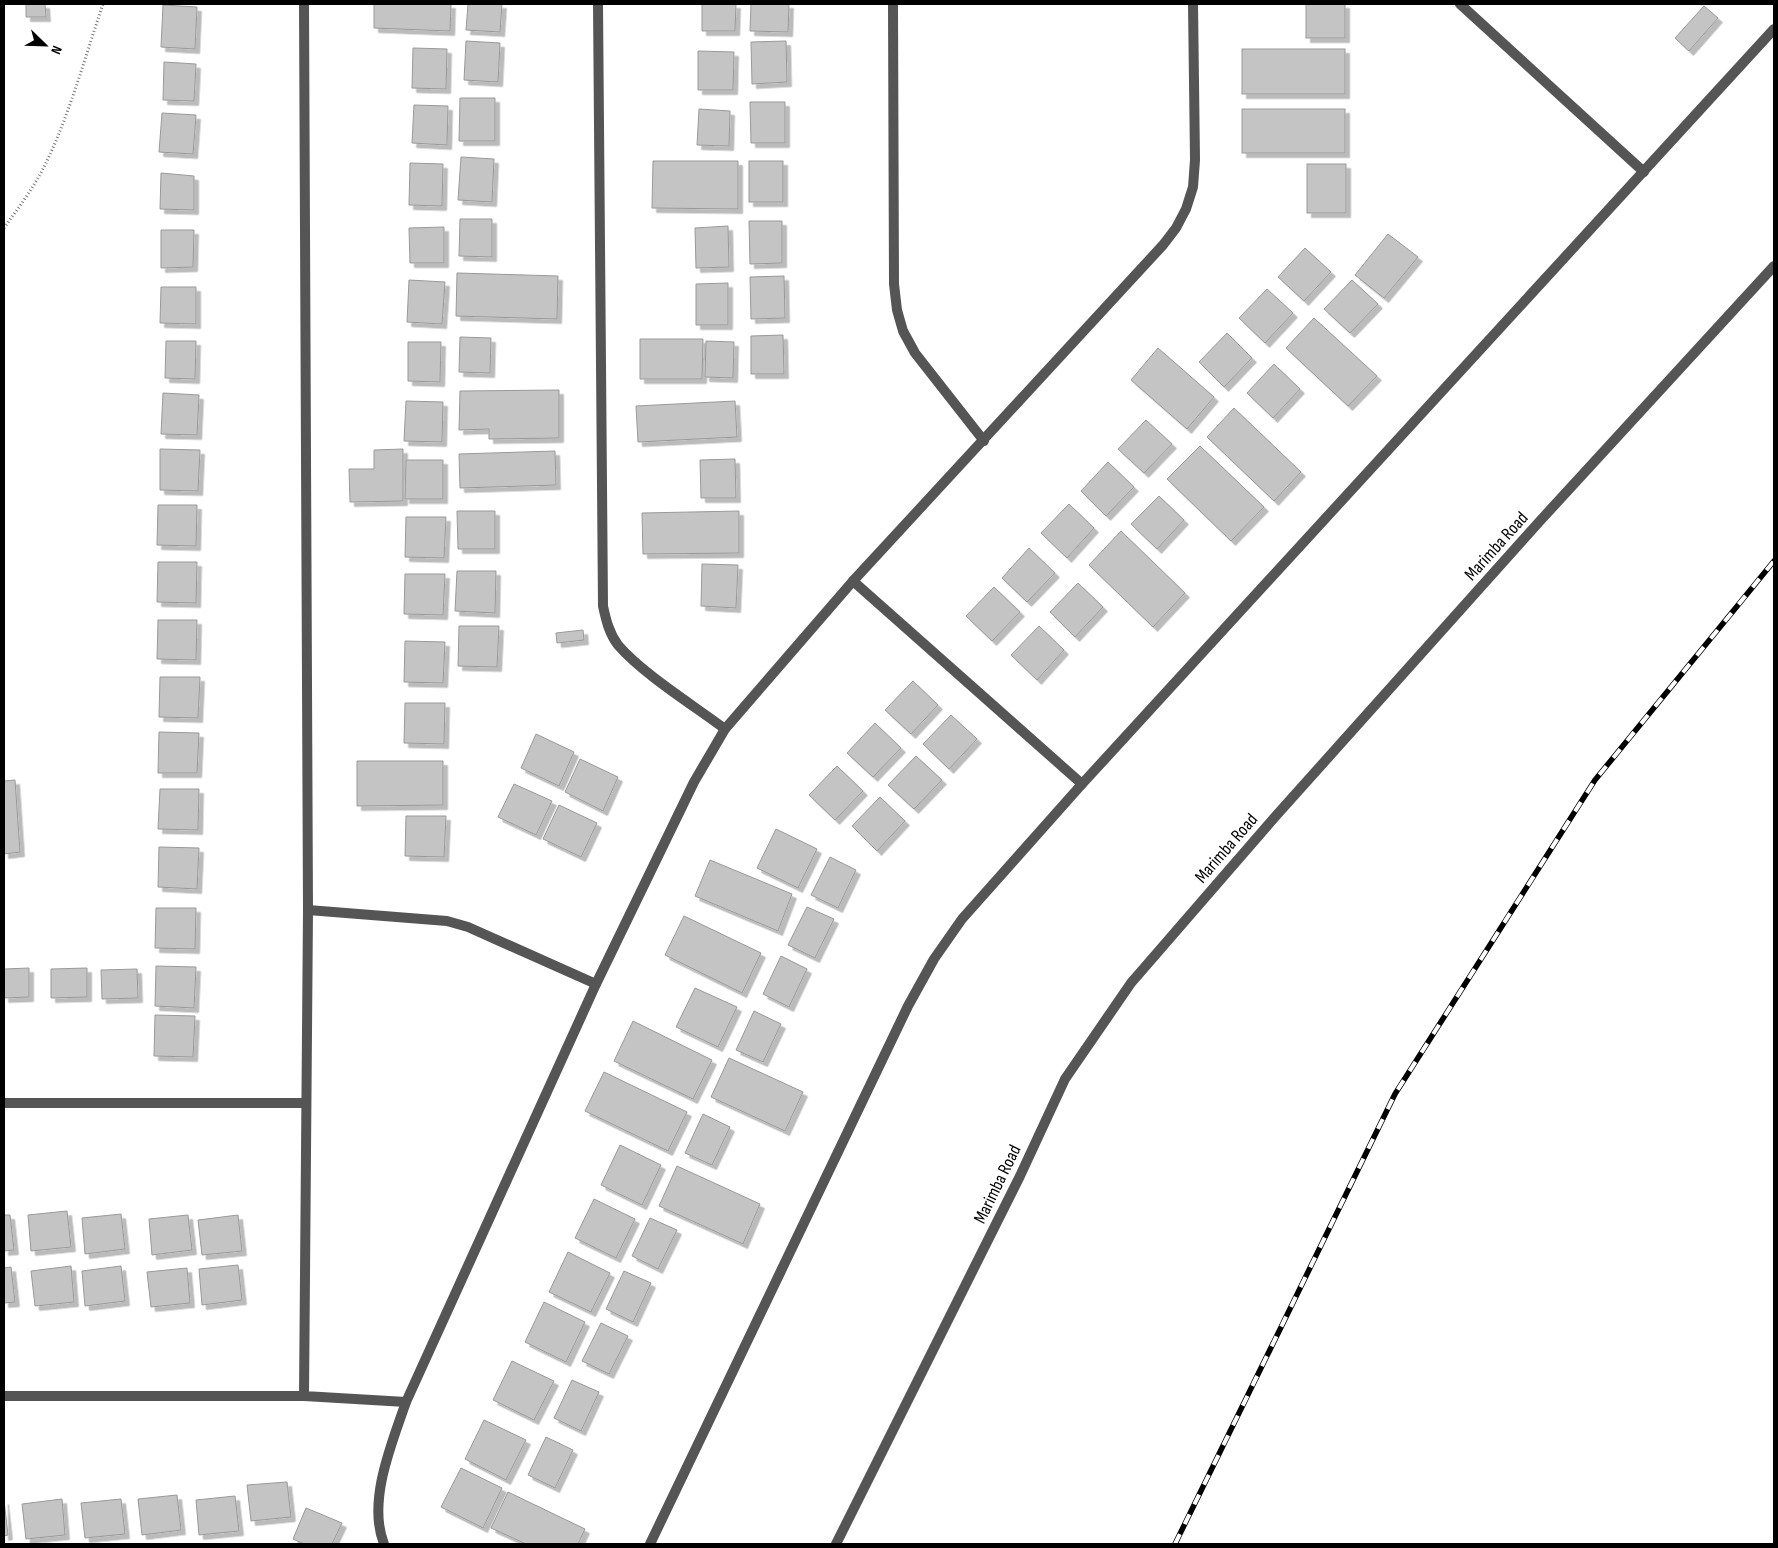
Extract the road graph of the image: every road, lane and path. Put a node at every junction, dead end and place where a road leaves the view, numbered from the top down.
1 (103, 4) edge
2 (304, 4) edge
3 (598, 4) edge
4 (893, 4) edge
5 (1193, 4) edge
6 (1460, 4) edge
7 (1774, 29) edge
8 (1644, 172) junction
9 (4, 228) edge
10 (1774, 266) edge
11 (984, 441) junction
12 (854, 581) junction
13 (725, 729) junction
14 (1082, 784) junction
15 (308, 910) junction
16 (596, 984) junction
17 (4, 1103) edge
18 (305, 1103) junction
19 (4, 1396) edge
20 (304, 1396) junction
21 (406, 1402) junction
22 (384, 1544) edge
23 (650, 1544) edge
24 (836, 1544) edge

1 - 9 path
2 - 15 street
3 - 13 street
4 - 11 street
5 - 11 street
6 - 8 street
7 - 8 street
8 - 14 street
10 - 24 street, Marimba Road
11 - 12 street
12 - 13 street
12 - 14 street
13 - 16 street
14 - 23 street
15 - 16 street
15 - 18 street
16 - 21 street
17 - 18 street
18 - 20 street
19 - 20 street
20 - 21 street
21 - 22 street

